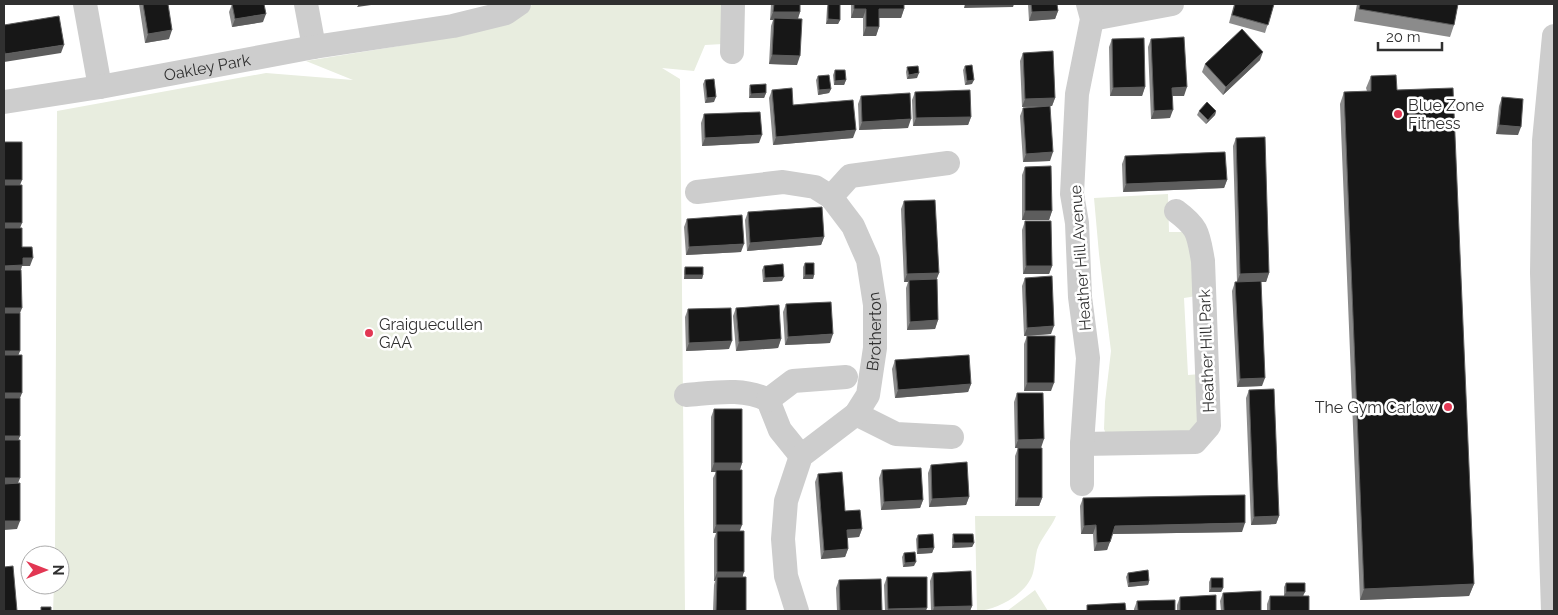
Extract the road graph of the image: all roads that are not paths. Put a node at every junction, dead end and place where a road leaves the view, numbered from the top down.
1 (85, 4) edge
2 (306, 4) edge
3 (519, 4) edge
4 (733, 4) edge
5 (1172, 4) edge
6 (1090, 11) edge
7 (1554, 36) edge
8 (314, 47) junction
9 (732, 52) dead end
10 (100, 87) junction
11 (4, 102) edge
12 (948, 163) dead end
13 (697, 192) dead end
14 (831, 197) junction
15 (1176, 211) dead end
16 (846, 377) dead end
17 (686, 395) dead end
18 (768, 400) junction
19 (856, 414) junction
20 (952, 437) dead end
21 (1082, 444) junction
22 (801, 456) junction
23 (1082, 484) dead end
24 (797, 611) edge
25 (1553, 611) edge

1 - 10 street
2 - 8 street
3 - 8 street, Oakley Park
4 - 9 street
5 - 6 street
6 - 21 street, Heather Hill Avenue
7 - 25 street
8 - 10 street, Oakley Park
10 - 11 street, Oakley Park
12 - 14 street
13 - 14 street, Brotherton
14 - 19 street, Brotherton
15 - 21 street, Heather Hill Park
16 - 18 street, Brotherton
17 - 18 street
18 - 22 street
19 - 20 street
19 - 22 street, Brotherton
21 - 23 street, Heather Hill Avenue
22 - 24 street

